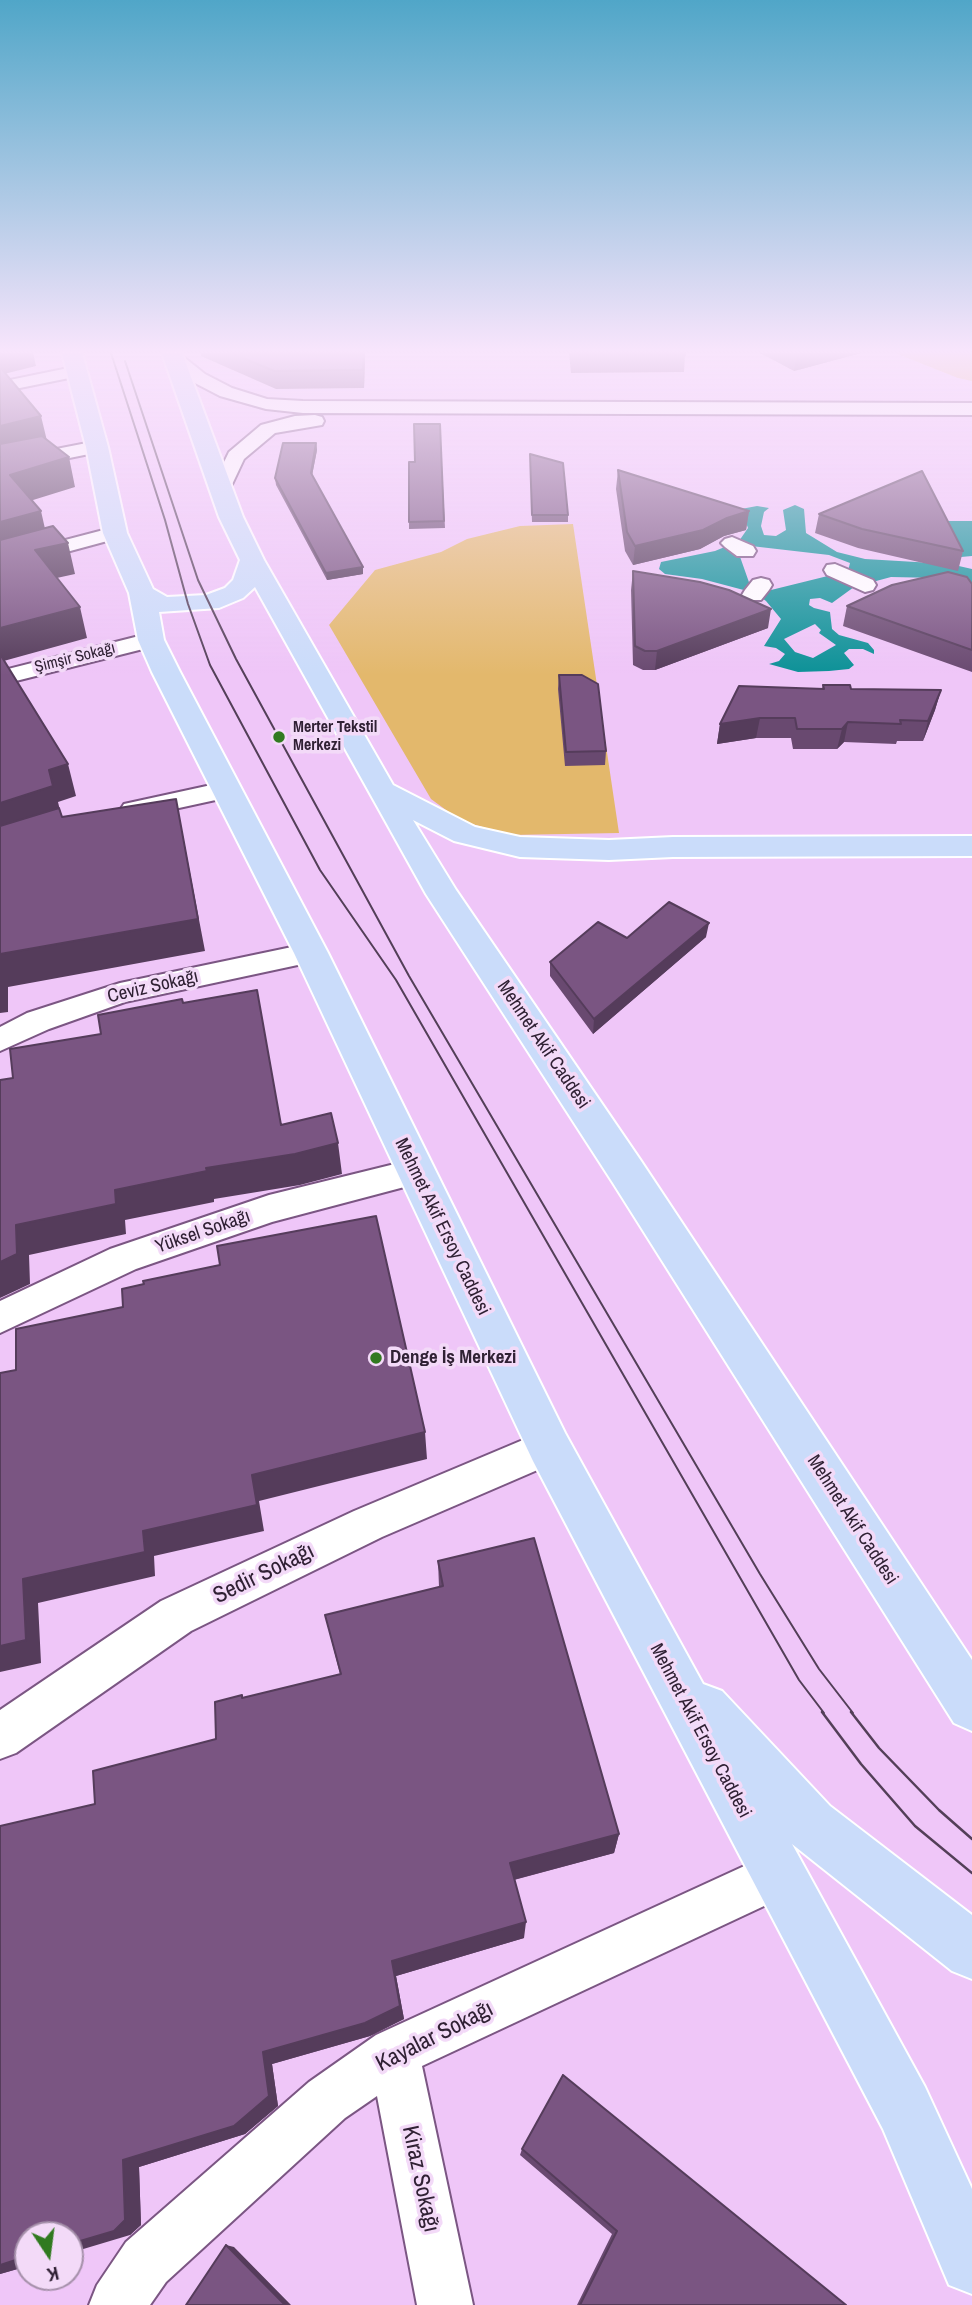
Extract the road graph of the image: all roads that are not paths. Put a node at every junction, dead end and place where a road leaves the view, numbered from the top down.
1 (28, 461) edge
2 (100, 461) edge
3 (211, 461) edge
4 (234, 461) edge
5 (0, 466) edge
6 (221, 489) junction
7 (115, 533) junction
8 (252, 560) junction
9 (837, 560) dead end
10 (0, 564) edge
11 (865, 585) dead end
12 (142, 593) junction
13 (151, 639) junction
14 (0, 678) edge
15 (225, 790) junction
16 (381, 791) junction
17 (106, 817) edge
18 (972, 846) edge
19 (311, 953) junction
20 (0, 1040) edge
21 (415, 1172) junction
22 (0, 1318) edge
23 (549, 1447) junction
24 (667, 1669) junction
25 (972, 1705) edge
26 (0, 1737) edge
27 (777, 1875) junction
28 (972, 1951) edge
29 (394, 2053) junction
30 (972, 2262) edge
31 (117, 2305) edge
32 (446, 2305) edge

1 - 5 street
2 - 7 main road, Mehmet Akif Ersoy Caddesi
3 - 6 main road, Mehmet Akif Caddesi
4 - 6 street
6 - 8 main road, Mehmet Akif Caddesi
7 - 10 street
7 - 12 main road, Mehmet Akif Ersoy Caddesi
8 - 12 main road
8 - 16 main road, Mehmet Akif Caddesi
9 - 11 street
12 - 13 main road, Mehmet Akif Ersoy Caddesi
13 - 14 street, Şimşir Sokağı
13 - 15 main road, Mehmet Akif Ersoy Caddesi
15 - 17 street
15 - 19 main road, Mehmet Akif Ersoy Caddesi
16 - 18 main road
16 - 25 main road, Mehmet Akif Caddesi
19 - 20 street, Ceviz Sokağı
19 - 21 main road, Mehmet Akif Ersoy Caddesi
21 - 22 street, Yüksel Sokağı
21 - 23 main road, Mehmet Akif Ersoy Caddesi
23 - 24 main road, Mehmet Akif Ersoy Caddesi
23 - 26 street, Sedir Sokağı
24 - 27 main road, Mehmet Akif Ersoy Caddesi
24 - 28 main road
27 - 29 street, Kayalar Sokağı
27 - 30 main road, Mehmet Akif Ersoy Caddesi
29 - 31 street, Kayalar Sokağı
29 - 32 street, Kiraz Sokağı

